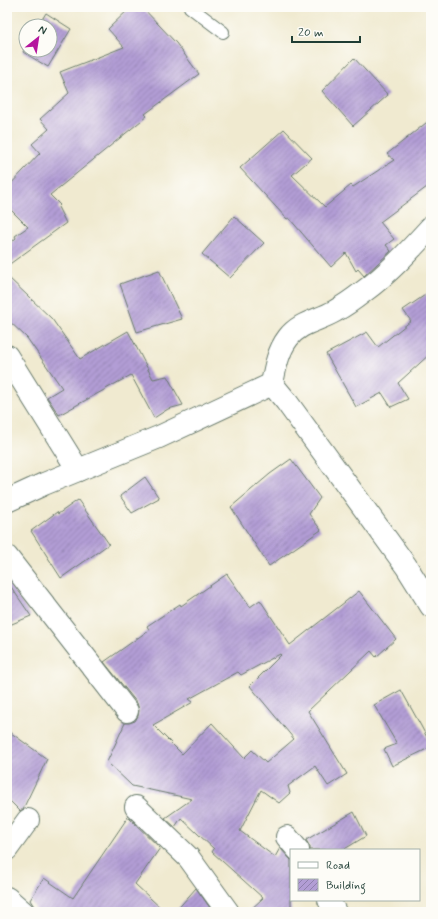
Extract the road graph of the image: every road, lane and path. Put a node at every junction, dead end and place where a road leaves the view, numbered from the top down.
1 (190, 7) edge
2 (223, 32) dead end
3 (431, 227) edge
4 (7, 356) edge
5 (272, 384) junction
6 (78, 470) junction
7 (7, 501) edge
8 (7, 557) edge
9 (431, 606) edge
10 (127, 711) dead end
11 (136, 807) dead end
12 (28, 820) dead end
13 (7, 849) edge
14 (7, 898) edge
15 (330, 901) edge
16 (23, 912) edge
17 (228, 912) edge
18 (335, 912) edge

1 - 2 lane
3 - 5 street
4 - 6 street
5 - 6 street
5 - 9 street
6 - 7 street
8 - 10 street
11 - 17 street
12 - 13 street
14 - 16 street
15 - 18 street

